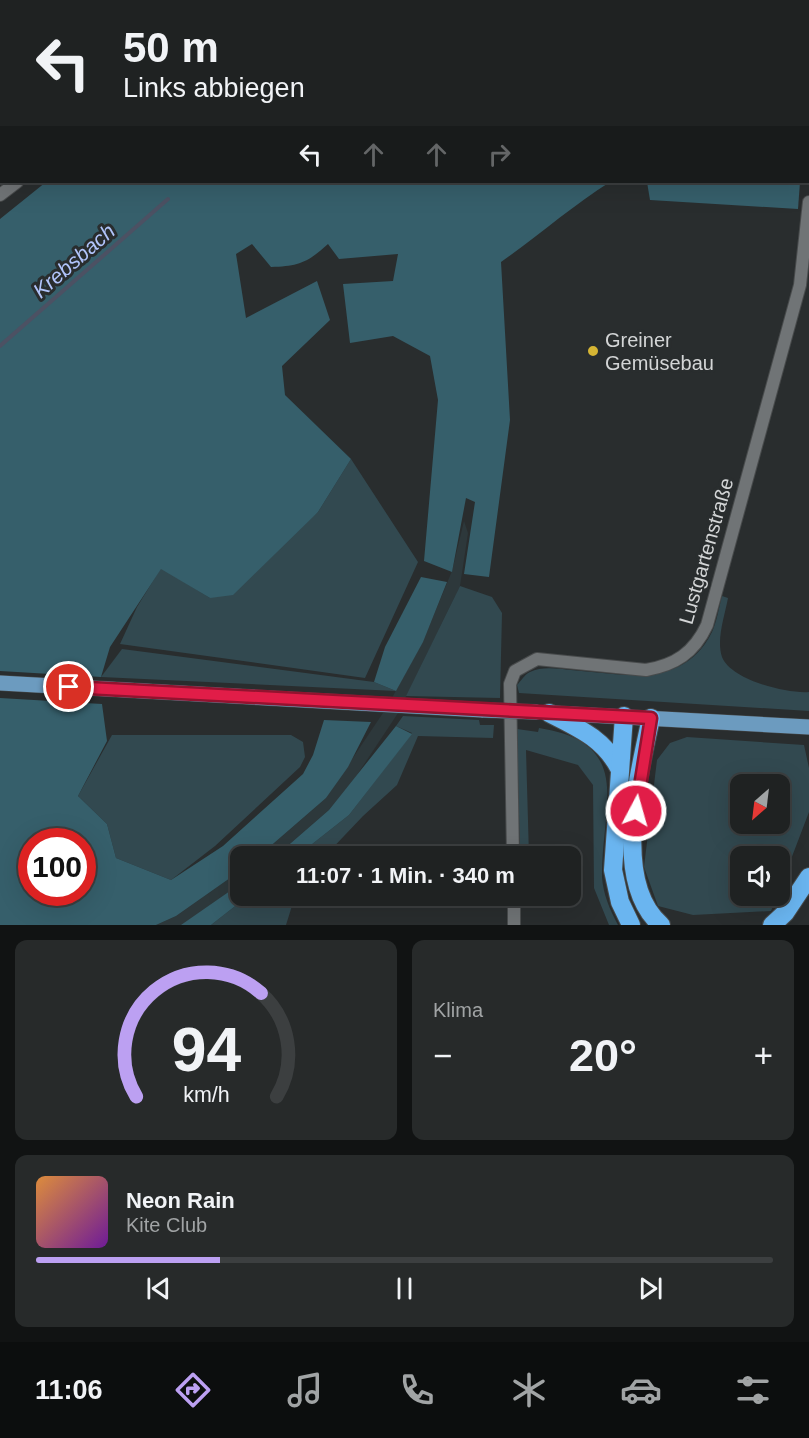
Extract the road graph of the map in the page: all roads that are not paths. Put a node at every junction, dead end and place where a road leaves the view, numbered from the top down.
1 (16, 183) edge
2 (0, 195) edge
3 (809, 202) edge
4 (0, 683) edge
5 (543, 713) junction
6 (624, 716) junction
7 (651, 718) junction
8 (809, 727) edge
9 (619, 768) junction
10 (513, 846) edge
11 (809, 877) edge
12 (514, 906) edge
13 (514, 925) edge
14 (631, 925) edge
15 (661, 925) edge
16 (772, 925) edge

1 - 2 street
3 - 10 street, Lustgartenstraße
4 - 5 main road, bridge
5 - 6 main road
5 - 9 highway
6 - 7 main road
6 - 9 highway
7 - 8 main road
7 - 15 highway
9 - 14 highway
11 - 16 highway
12 - 13 street

